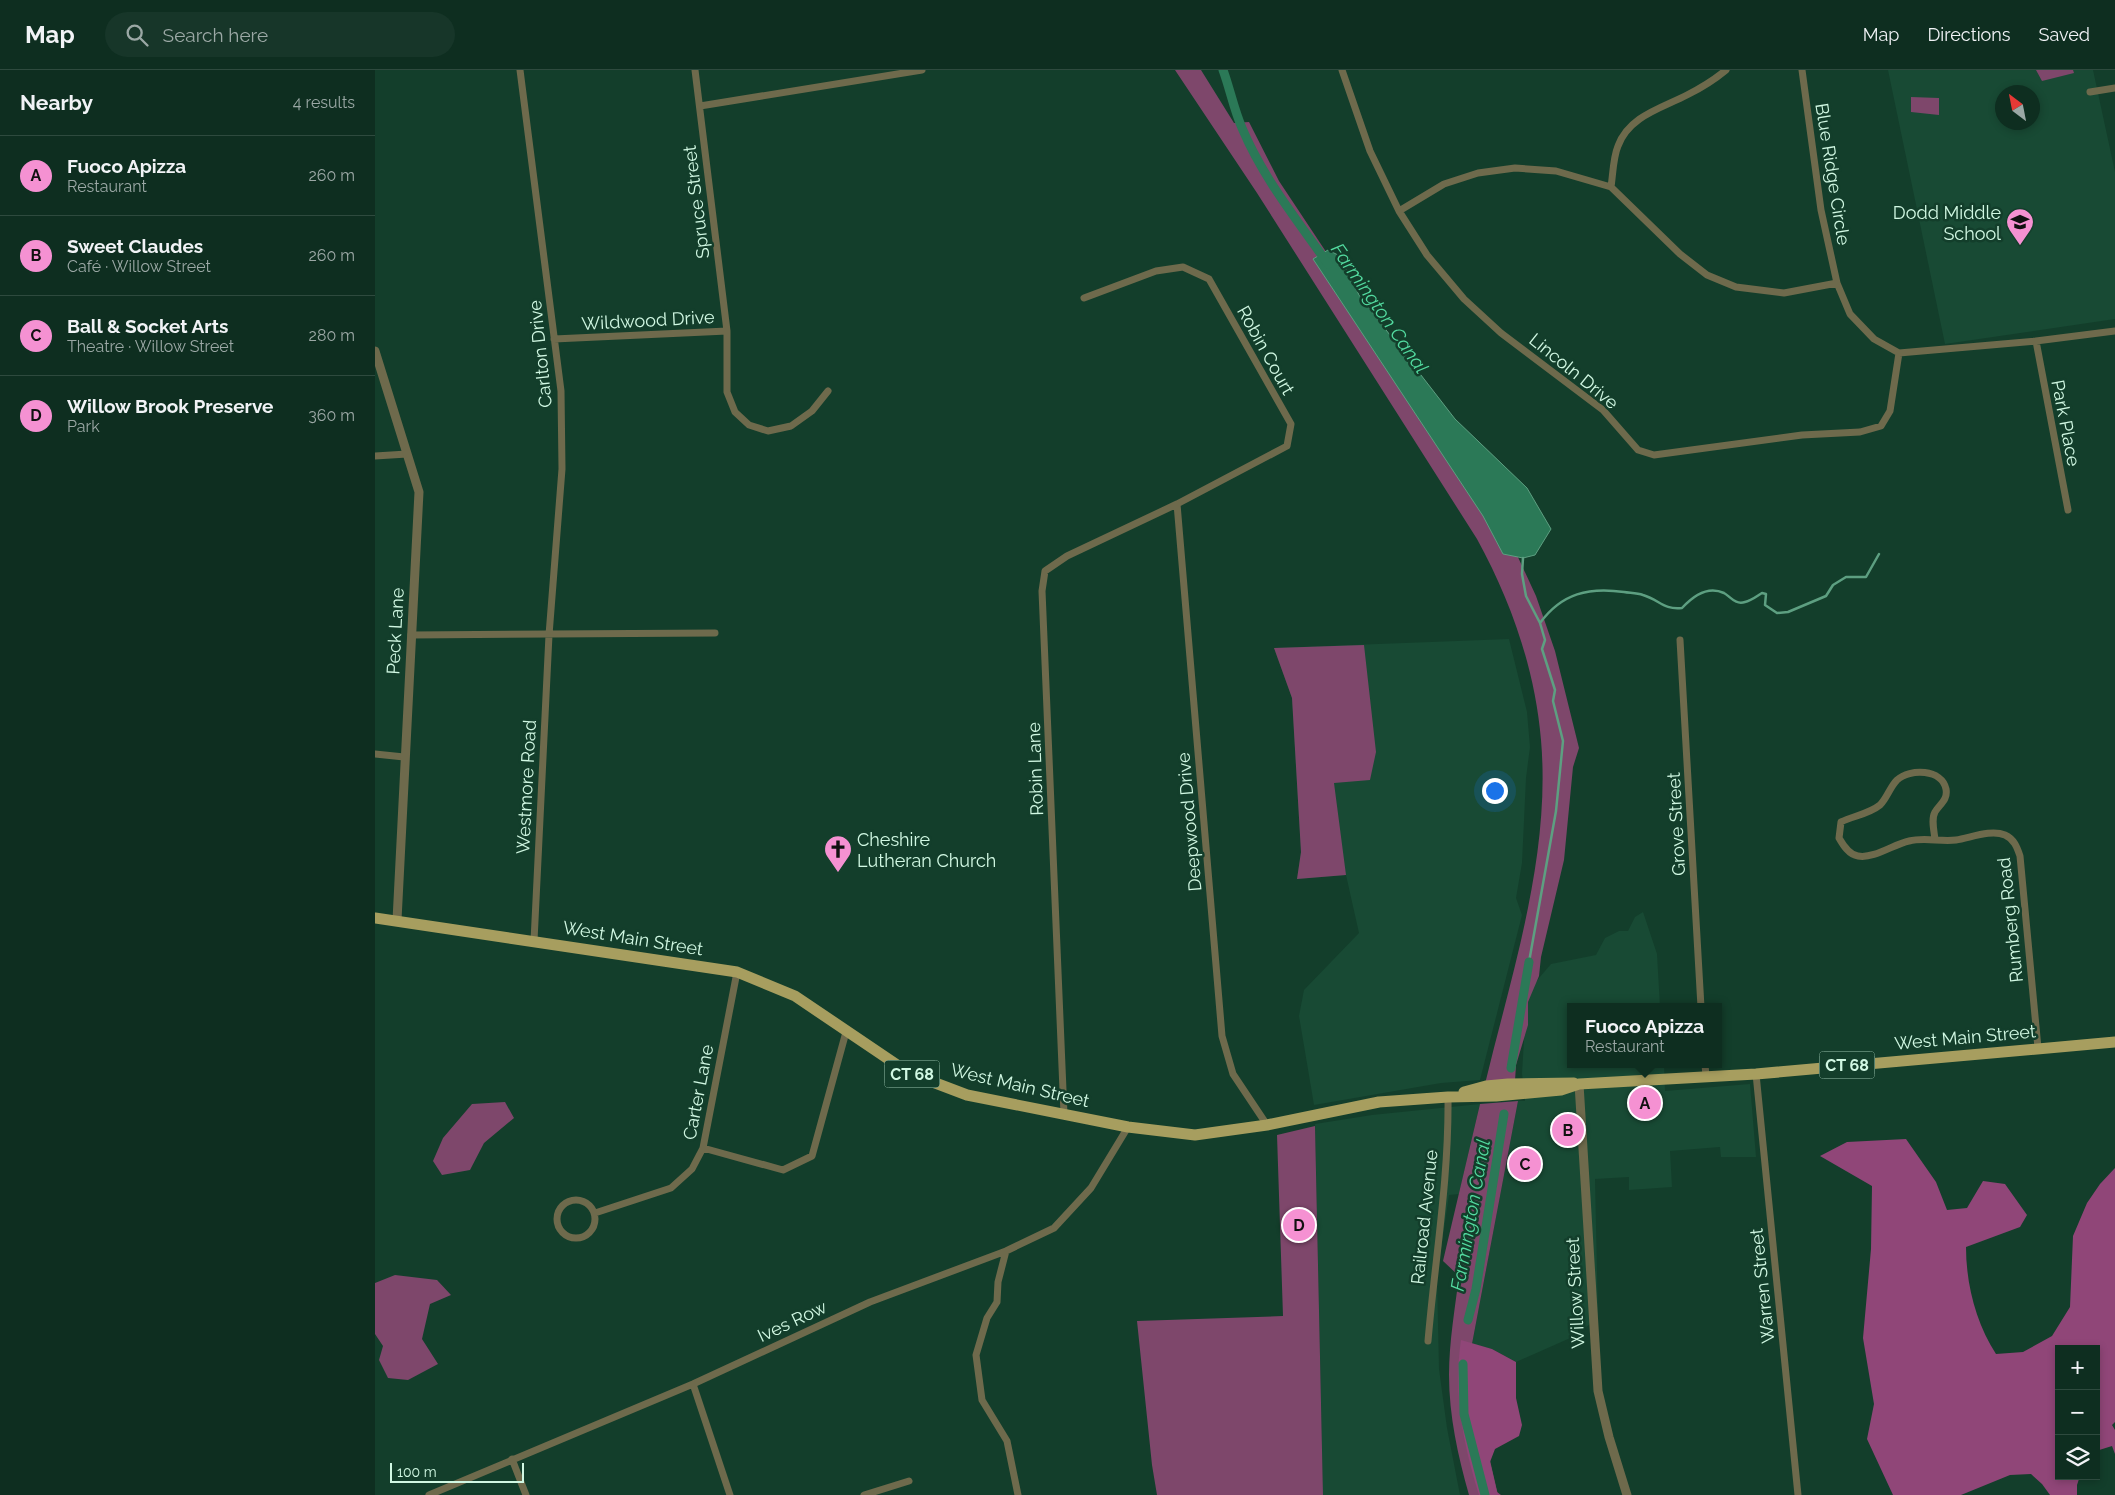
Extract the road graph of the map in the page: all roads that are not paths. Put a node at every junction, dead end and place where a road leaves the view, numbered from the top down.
1 (520, 70) edge
2 (695, 70) edge
3 (922, 70) edge
4 (1342, 70) edge
5 (1726, 70) edge
6 (1802, 70) edge
7 (2115, 88) edge
8 (2090, 92) dead end
9 (700, 106) junction
10 (1611, 187) junction
11 (1399, 211) junction
12 (1837, 283) junction
13 (1084, 298) dead end
14 (2115, 330) edge
15 (727, 332) junction
16 (554, 339) junction
17 (2035, 341) junction
18 (375, 351) edge
19 (1899, 353) junction
20 (828, 391) dead end
21 (407, 454) junction
22 (375, 456) edge
23 (1177, 504) junction
24 (2068, 510) dead end
25 (715, 634) dead end
26 (411, 635) junction
27 (549, 635) junction
28 (1680, 640) dead end
29 (375, 754) edge
30 (404, 757) junction
31 (1935, 839) junction
32 (375, 918) edge
33 (397, 920) junction
34 (534, 941) junction
35 (737, 972) junction
36 (1701, 1003) edge
37 (846, 1032) junction
38 (2115, 1042) edge
39 (2038, 1048) junction
40 (1705, 1068) edge
41 (1756, 1074) junction
42 (1705, 1077) junction
43 (1579, 1084) junction
44 (1448, 1097) junction
45 (1065, 1114) junction
46 (1267, 1125) junction
47 (1128, 1127) junction
48 (703, 1148) junction
49 (595, 1213) junction
50 (1006, 1252) junction
51 (1428, 1341) dead end
52 (693, 1384) junction
53 (512, 1459) junction
54 (909, 1481) dead end
55 (429, 1495) edge
56 (526, 1495) edge
57 (730, 1495) edge
58 (864, 1495) edge
59 (1018, 1495) edge
60 (1627, 1495) edge
61 (1799, 1495) edge

1 - 16 street, Carlton Drive
2 - 9 street, Spruce Street
3 - 9 street
4 - 11 street, Lincoln Drive
5 - 10 street
6 - 12 street, Blue Ridge Circle
7 - 8 street
9 - 15 street, Spruce Street
10 - 11 street
10 - 12 street
11 - 19 street, Lincoln Drive
12 - 19 street, Blue Ridge Circle
13 - 23 street, Robin Court
14 - 17 street
15 - 16 street, Wildwood Drive
15 - 20 street, Wildwood Drive
16 - 27 street, Carlton Drive
17 - 19 street
17 - 24 street, Park Place
18 - 21 street, Peck Lane
21 - 22 street
21 - 26 street, Peck Lane
23 - 45 street, Robin Lane
23 - 46 street, Deepwood Drive
25 - 27 street
26 - 27 street
26 - 30 street, Peck Lane
27 - 34 street, Westmore Road
28 - 36 street, Grove Street
29 - 30 street
30 - 33 street, Peck Lane
31 - 31 street, Rumberg Road
31 - 39 street, Rumberg Road
32 - 33 main road, West Main Street / CT 68
33 - 34 main road, West Main Street / CT 68
34 - 35 main road, West Main Street / CT 68
35 - 37 main road, West Main Street / CT 68
35 - 48 street, Carter Lane
37 - 45 main road, West Main Street / CT 68
37 - 48 street
38 - 39 main road, West Main Street / CT 68
39 - 41 main road, West Main Street / CT 68
40 - 42 street
41 - 42 main road, West Main Street / CT 68
41 - 61 street, Warren Street
42 - 43 main road, West Main Street / CT 68
43 - 44 main road, West Main Street / CT 68
43 - 60 street, Willow Street
44 - 46 main road, West Main Street / CT 68
44 - 51 street, Railroad Avenue
45 - 47 main road, West Main Street / CT 68
46 - 47 main road, West Main Street / CT 68
47 - 50 street, Ives Row
48 - 49 street, Carter Lane
49 - 49 street
50 - 52 street, Ives Row
50 - 59 street
52 - 53 street, Ives Row
52 - 57 street
53 - 55 street, Ives Row
53 - 56 street
54 - 58 street

